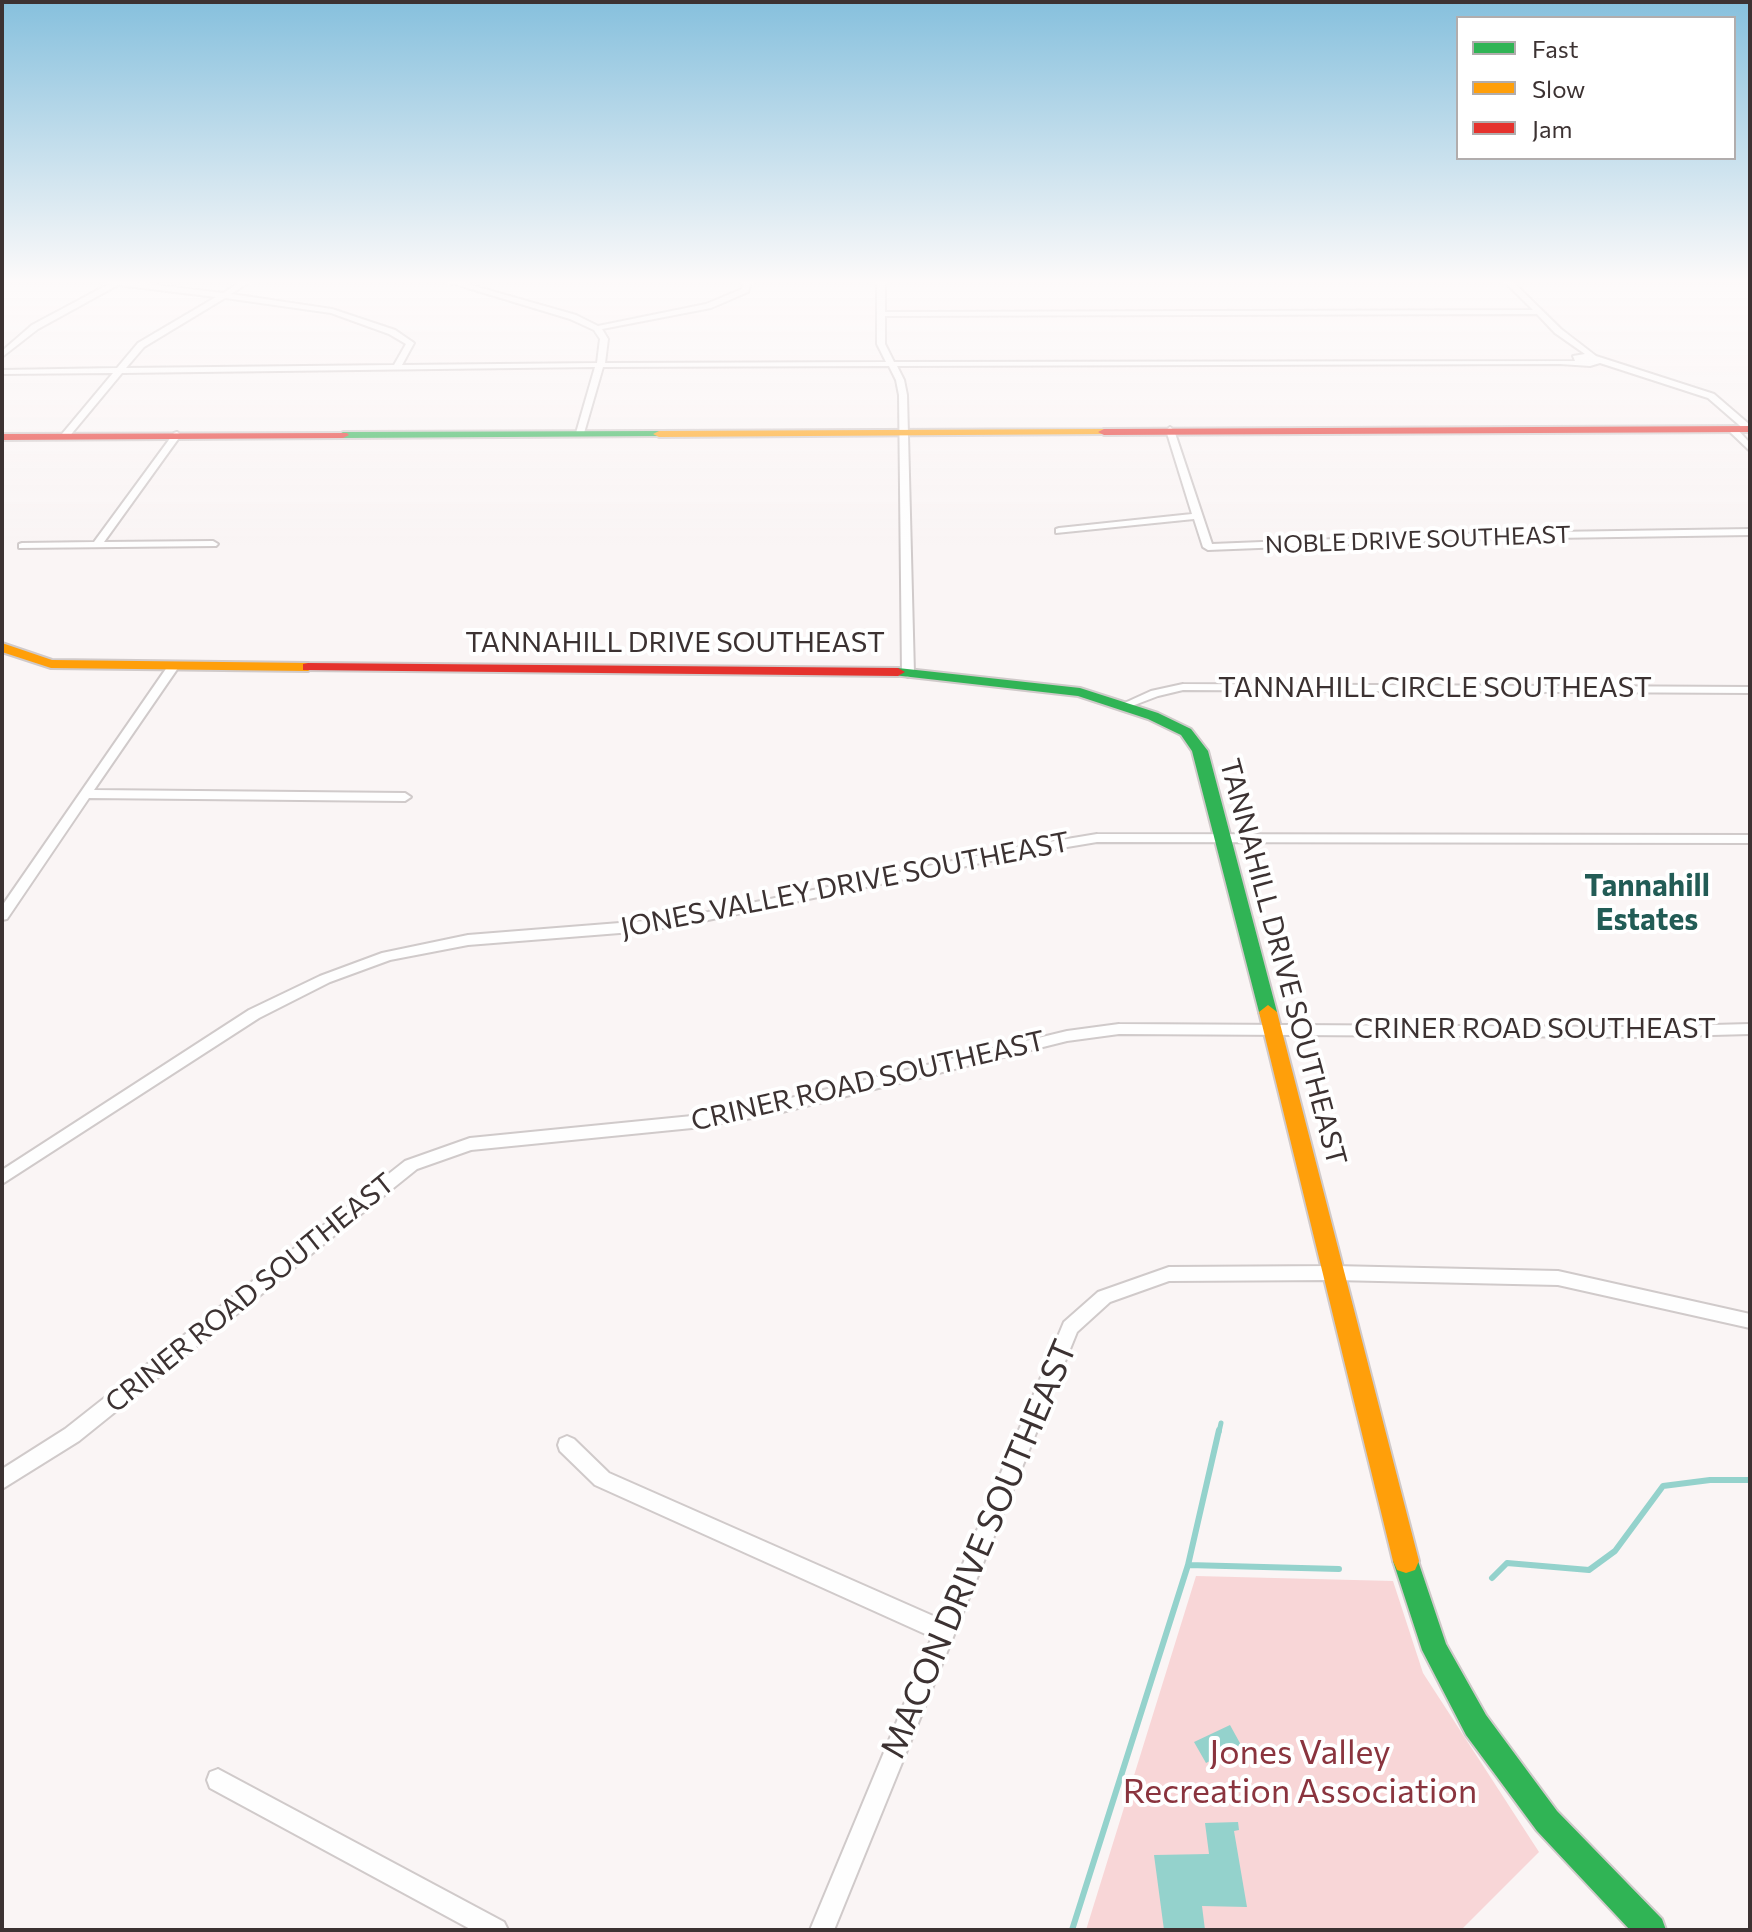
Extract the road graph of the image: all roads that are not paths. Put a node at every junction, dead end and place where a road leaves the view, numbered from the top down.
1 (116, 372) edge
2 (598, 372) edge
3 (895, 372) edge
4 (1633, 372) edge
5 (1744, 429) edge
6 (1170, 430) junction
7 (905, 431) junction
8 (580, 433) junction
9 (177, 435) junction
10 (65, 436) junction
11 (2, 437) edge
12 (1750, 448) edge
13 (1197, 516) junction
14 (1059, 531) dead end
15 (1750, 532) edge
16 (213, 544) dead end
17 (97, 545) junction
18 (22, 546) dead end
19 (2, 647) edge
20 (174, 665) junction
21 (908, 674) junction
22 (1750, 690) edge
23 (1124, 706) junction
24 (87, 794) junction
25 (405, 797) dead end
26 (1224, 839) junction
27 (1750, 839) edge
28 (2, 916) edge
29 (1274, 1029) junction
30 (1750, 1029) edge
31 (2, 1178) edge
32 (1334, 1273) junction
33 (1750, 1321) edge
34 (567, 1445) dead end
35 (2, 1480) edge
36 (943, 1631) junction
37 (218, 1780) dead end
38 (496, 1930) edge
39 (822, 1930) edge
40 (1651, 1930) edge

1 - 10 street
2 - 8 street
3 - 7 street
4 - 5 street
5 - 6 street
5 - 12 street
6 - 7 street
6 - 13 street, NOBLE DRIVE SOUTHEAST
7 - 8 street
7 - 21 street
8 - 9 street
9 - 10 street
9 - 17 street
10 - 11 street
13 - 14 street
13 - 15 street, NOBLE DRIVE SOUTHEAST
16 - 17 street
17 - 18 street
19 - 20 street, TANNAHILL DRIVE SOUTHEAST
20 - 21 street, TANNAHILL DRIVE SOUTHEAST
20 - 24 street
21 - 23 street, TANNAHILL DRIVE SOUTHEAST
22 - 23 street, TANNAHILL CIRCLE SOUTHEAST
23 - 26 street, TANNAHILL DRIVE SOUTHEAST
24 - 25 street
24 - 28 street
26 - 27 street, JONES VALLEY DRIVE SOUTHEAST
26 - 29 street, TANNAHILL DRIVE SOUTHEAST
26 - 31 street, JONES VALLEY DRIVE SOUTHEAST
29 - 30 street, CRINER ROAD SOUTHEAST
29 - 32 street, TANNAHILL DRIVE SOUTHEAST
29 - 35 street, CRINER ROAD SOUTHEAST
32 - 33 street, MACON DRIVE SOUTHEAST
32 - 36 street, MACON DRIVE SOUTHEAST
32 - 40 street, TANNAHILL DRIVE SOUTHEAST
34 - 36 street
36 - 39 street, MACON DRIVE SOUTHEAST
37 - 38 street

